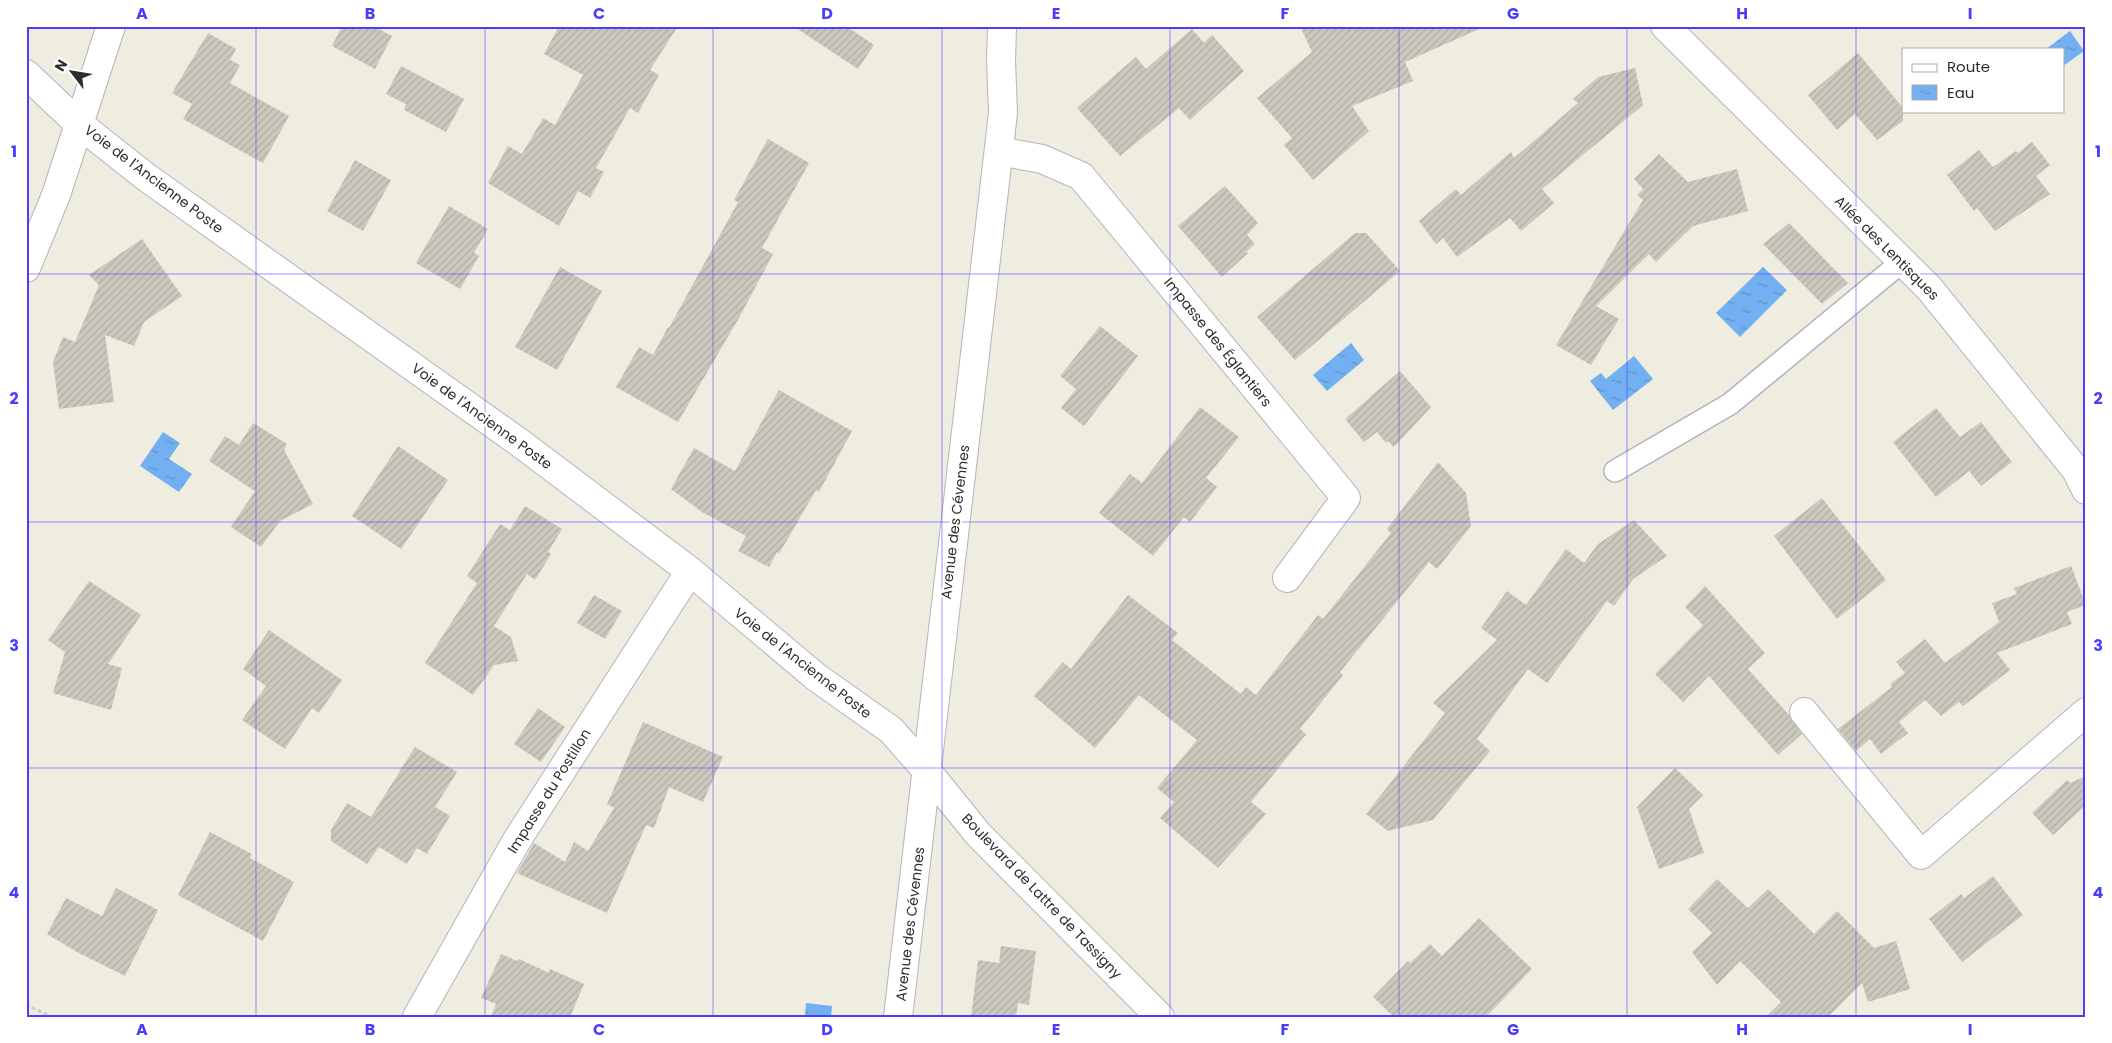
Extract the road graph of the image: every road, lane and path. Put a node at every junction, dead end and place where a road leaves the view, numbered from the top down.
1 (111, 26) edge
2 (1002, 26) edge
3 (1665, 26) edge
4 (26, 74) edge
5 (80, 124) junction
6 (999, 151) junction
7 (1903, 261) junction
8 (26, 268) edge
9 (1616, 470) dead end
10 (2086, 490) edge
11 (690, 571) junction
12 (1287, 578) dead end
13 (1804, 712) dead end
14 (2086, 712) edge
15 (927, 771) junction
16 (26, 1005) edge
17 (52, 1017) edge
18 (417, 1017) edge
19 (898, 1017) edge
20 (1160, 1017) edge

1 - 5 street
2 - 6 street, Avenue des Cévennes
3 - 7 street, Allée des Lentisques
4 - 5 street, Voie de l'Ancienne Poste
5 - 8 street
5 - 11 street, Voie de l'Ancienne Poste
6 - 12 street, Impasse des Églantiers
6 - 15 street, Avenue des Cévennes
7 - 9 lane
7 - 10 street, Allée des Lentisques
11 - 15 street, Voie de l'Ancienne Poste
11 - 18 street, Impasse du Postillon
13 - 14 street
15 - 19 street, Avenue des Cévennes
15 - 20 street, Boulevard de Lattre de Tassigny
16 - 17 path

